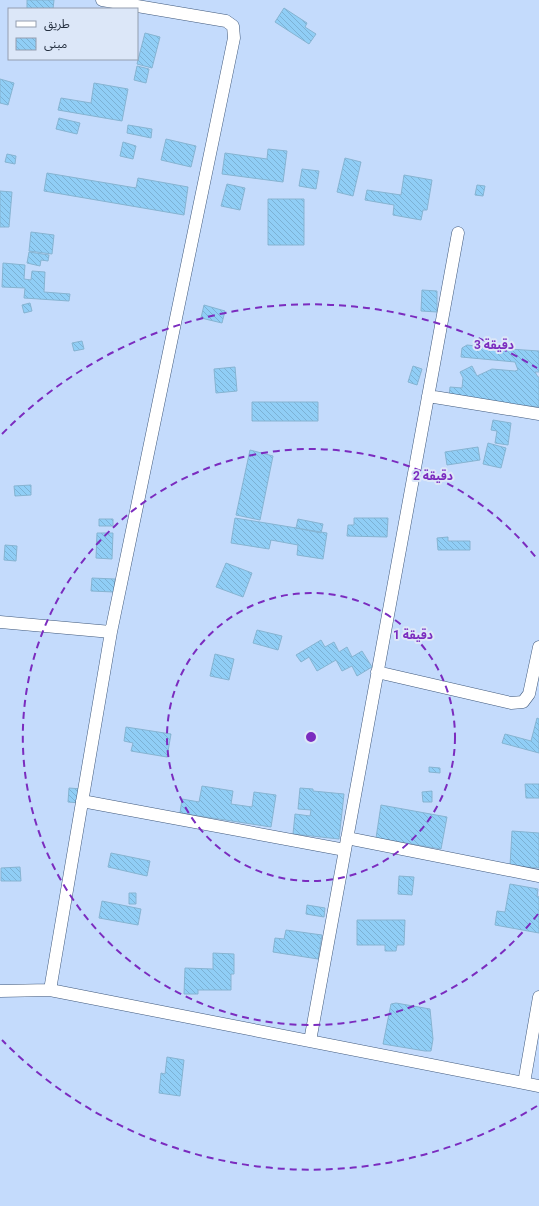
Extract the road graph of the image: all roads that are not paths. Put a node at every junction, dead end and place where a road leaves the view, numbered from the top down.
1 (102, 0) edge
2 (458, 233) dead end
3 (428, 396) junction
4 (539, 414) edge
5 (0, 622) edge
6 (111, 632) junction
7 (539, 647) edge
8 (377, 672) junction
9 (82, 801) junction
10 (347, 838) junction
11 (344, 850) junction
12 (539, 876) edge
13 (50, 990) junction
14 (0, 991) edge
15 (539, 997) edge
16 (310, 1041) junction
17 (524, 1083) junction
18 (539, 1086) edge

1 - 6 street
2 - 3 street
3 - 4 street
3 - 8 street
5 - 6 street
6 - 9 street
7 - 8 street
8 - 10 street
9 - 11 street
9 - 13 street
10 - 11 street
10 - 12 street
11 - 16 street
13 - 14 street
13 - 16 street
15 - 17 street
16 - 17 street
17 - 18 street

